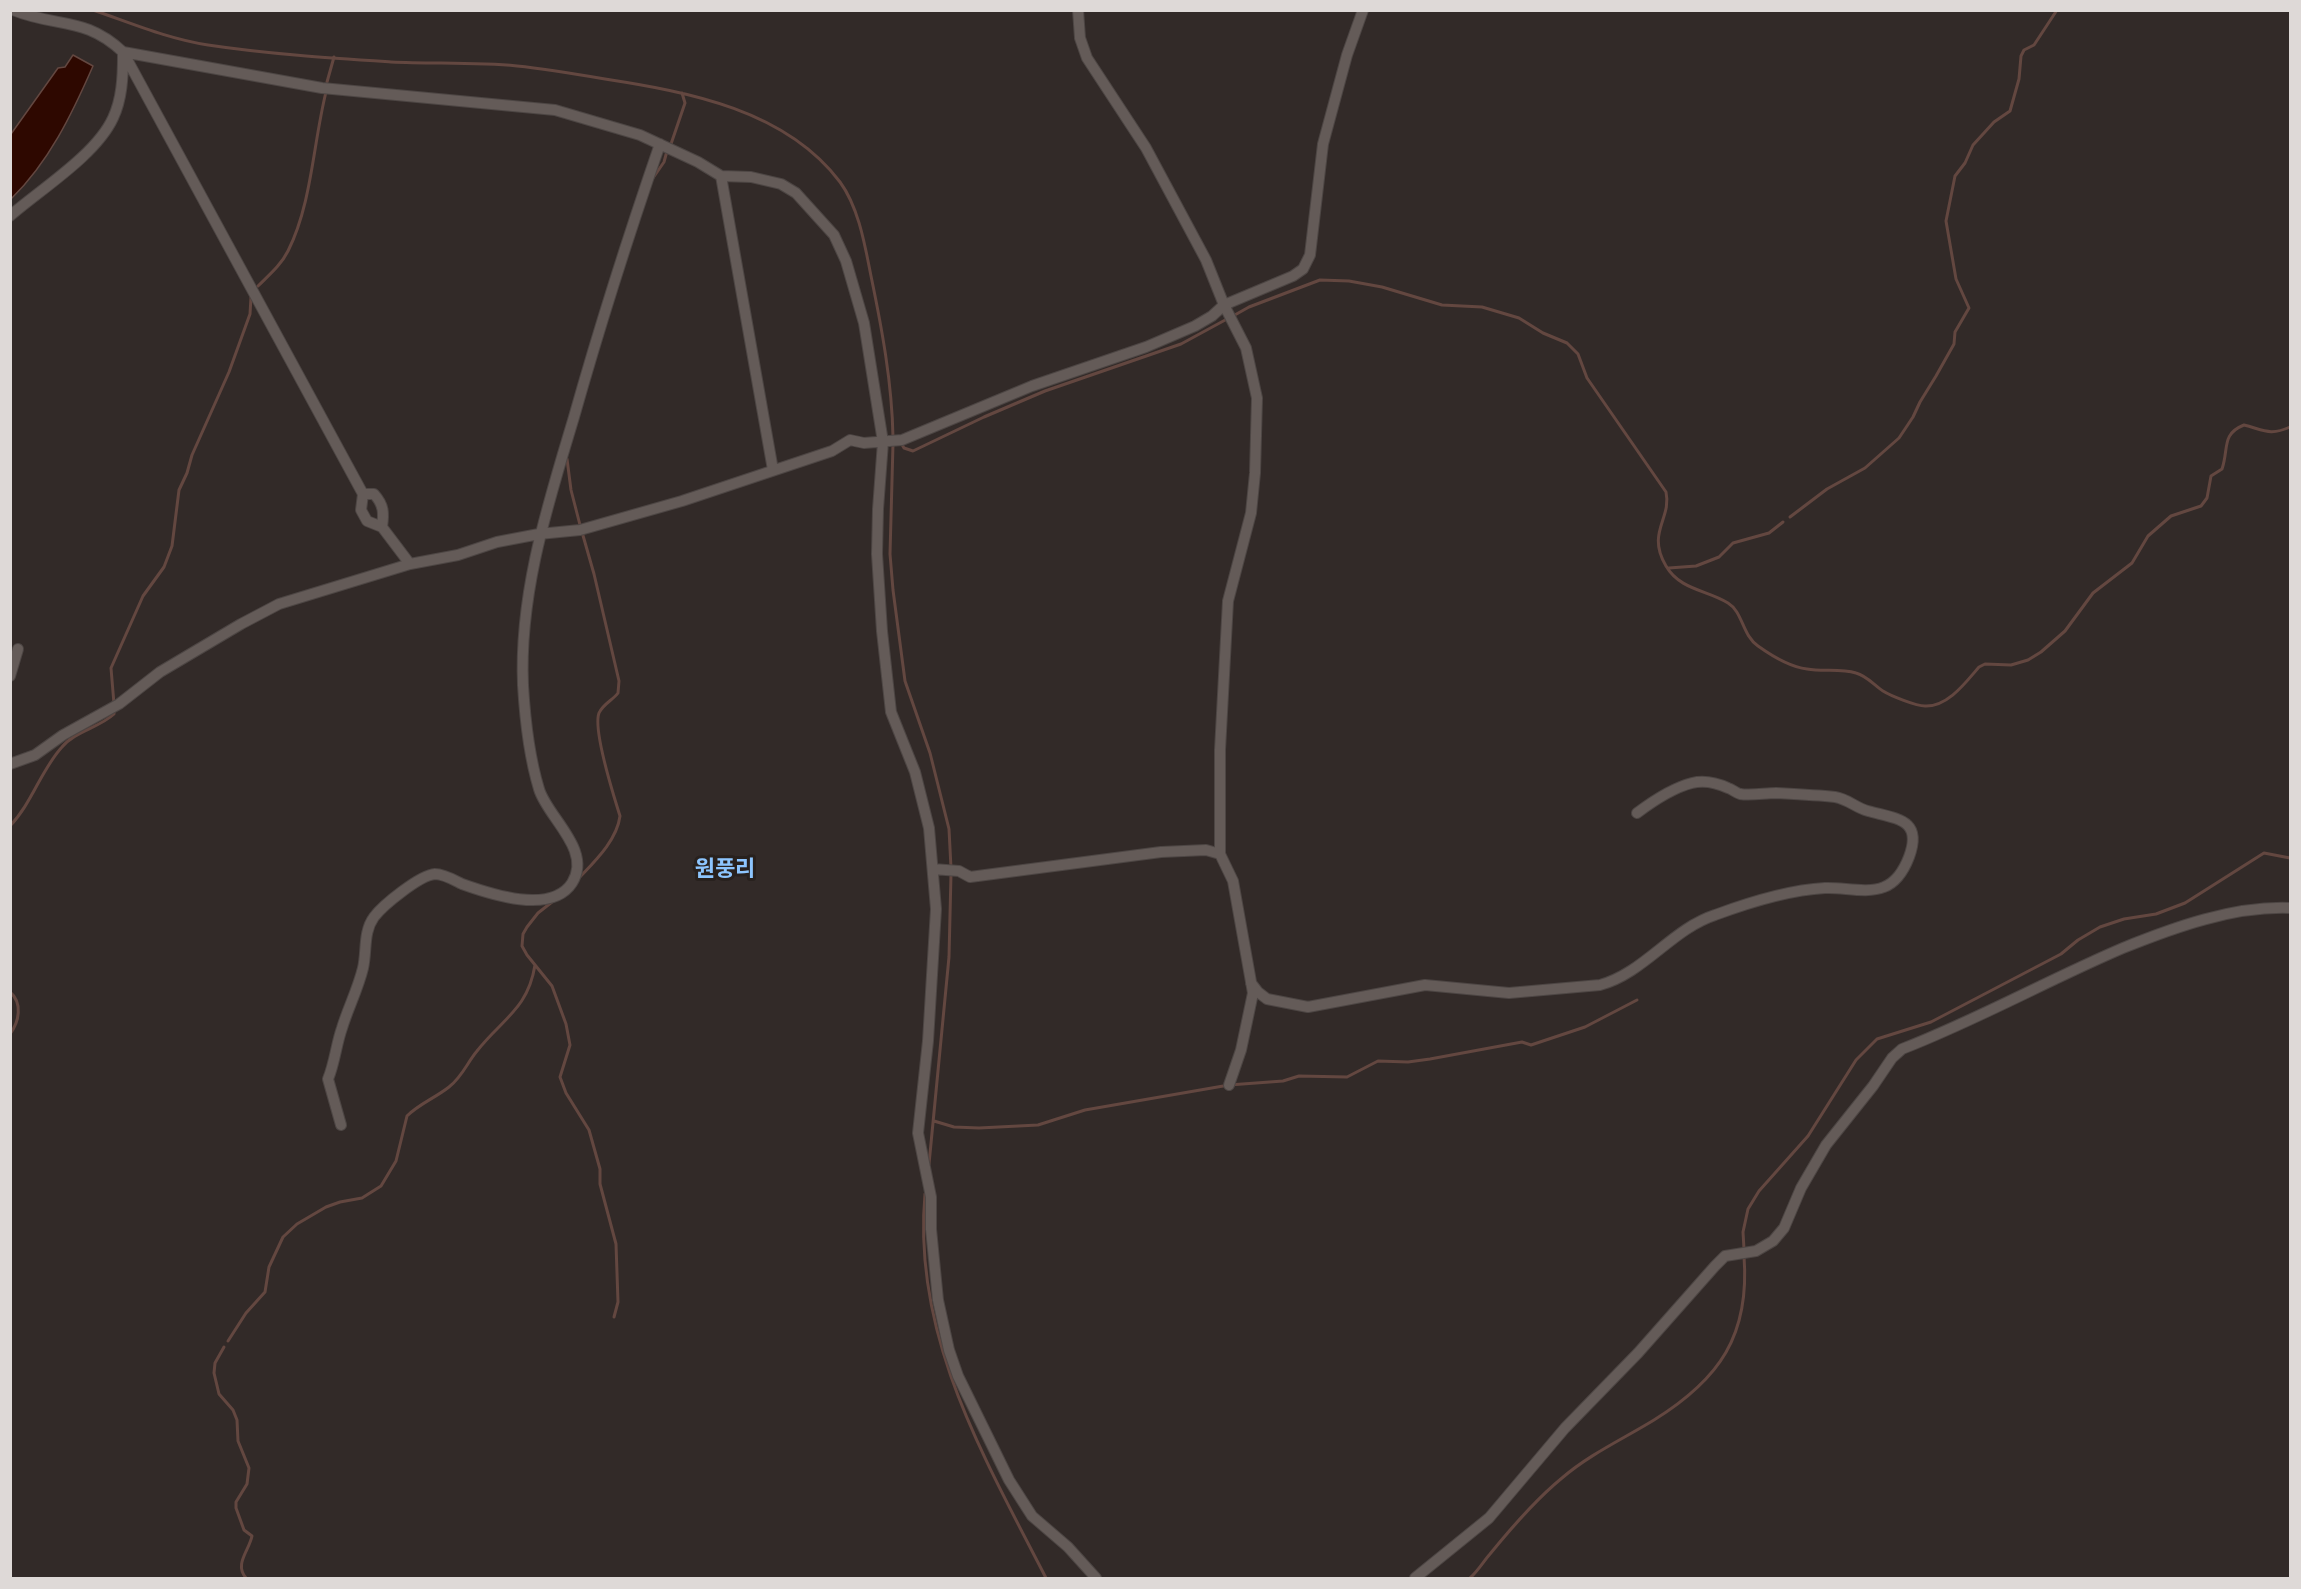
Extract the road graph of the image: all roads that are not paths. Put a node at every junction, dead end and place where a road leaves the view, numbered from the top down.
1 (12, 10) edge
2 (1077, 10) edge
3 (1363, 10) edge
4 (123, 52) junction
5 (660, 144) junction
6 (721, 176) junction
7 (10, 216) edge
8 (1224, 305) junction
9 (883, 442) junction
10 (773, 471) junction
11 (363, 494) junction
12 (382, 527) junction
13 (539, 534) junction
14 (410, 564) junction
15 (18, 649) dead end
16 (10, 676) edge
17 (10, 764) edge
18 (1637, 813) dead end
19 (1220, 854) junction
20 (933, 869) junction
21 (2290, 908) edge
22 (1251, 983) junction
23 (1229, 1085) dead end
24 (341, 1125) dead end
25 (1096, 1578) edge
26 (1415, 1578) edge

1 - 4 street
2 - 8 street
3 - 8 street
4 - 5 street
4 - 7 street
4 - 11 street
5 - 6 street
5 - 13 street
6 - 9 street
6 - 10 street
8 - 9 street
8 - 19 street
9 - 10 street
9 - 20 street
10 - 13 street
11 - 12 street
11 - 12 street
12 - 14 street
13 - 14 street
13 - 24 street
14 - 17 street
15 - 16 street
18 - 22 street
19 - 20 street
19 - 22 street
20 - 25 street
21 - 26 street
22 - 23 street

